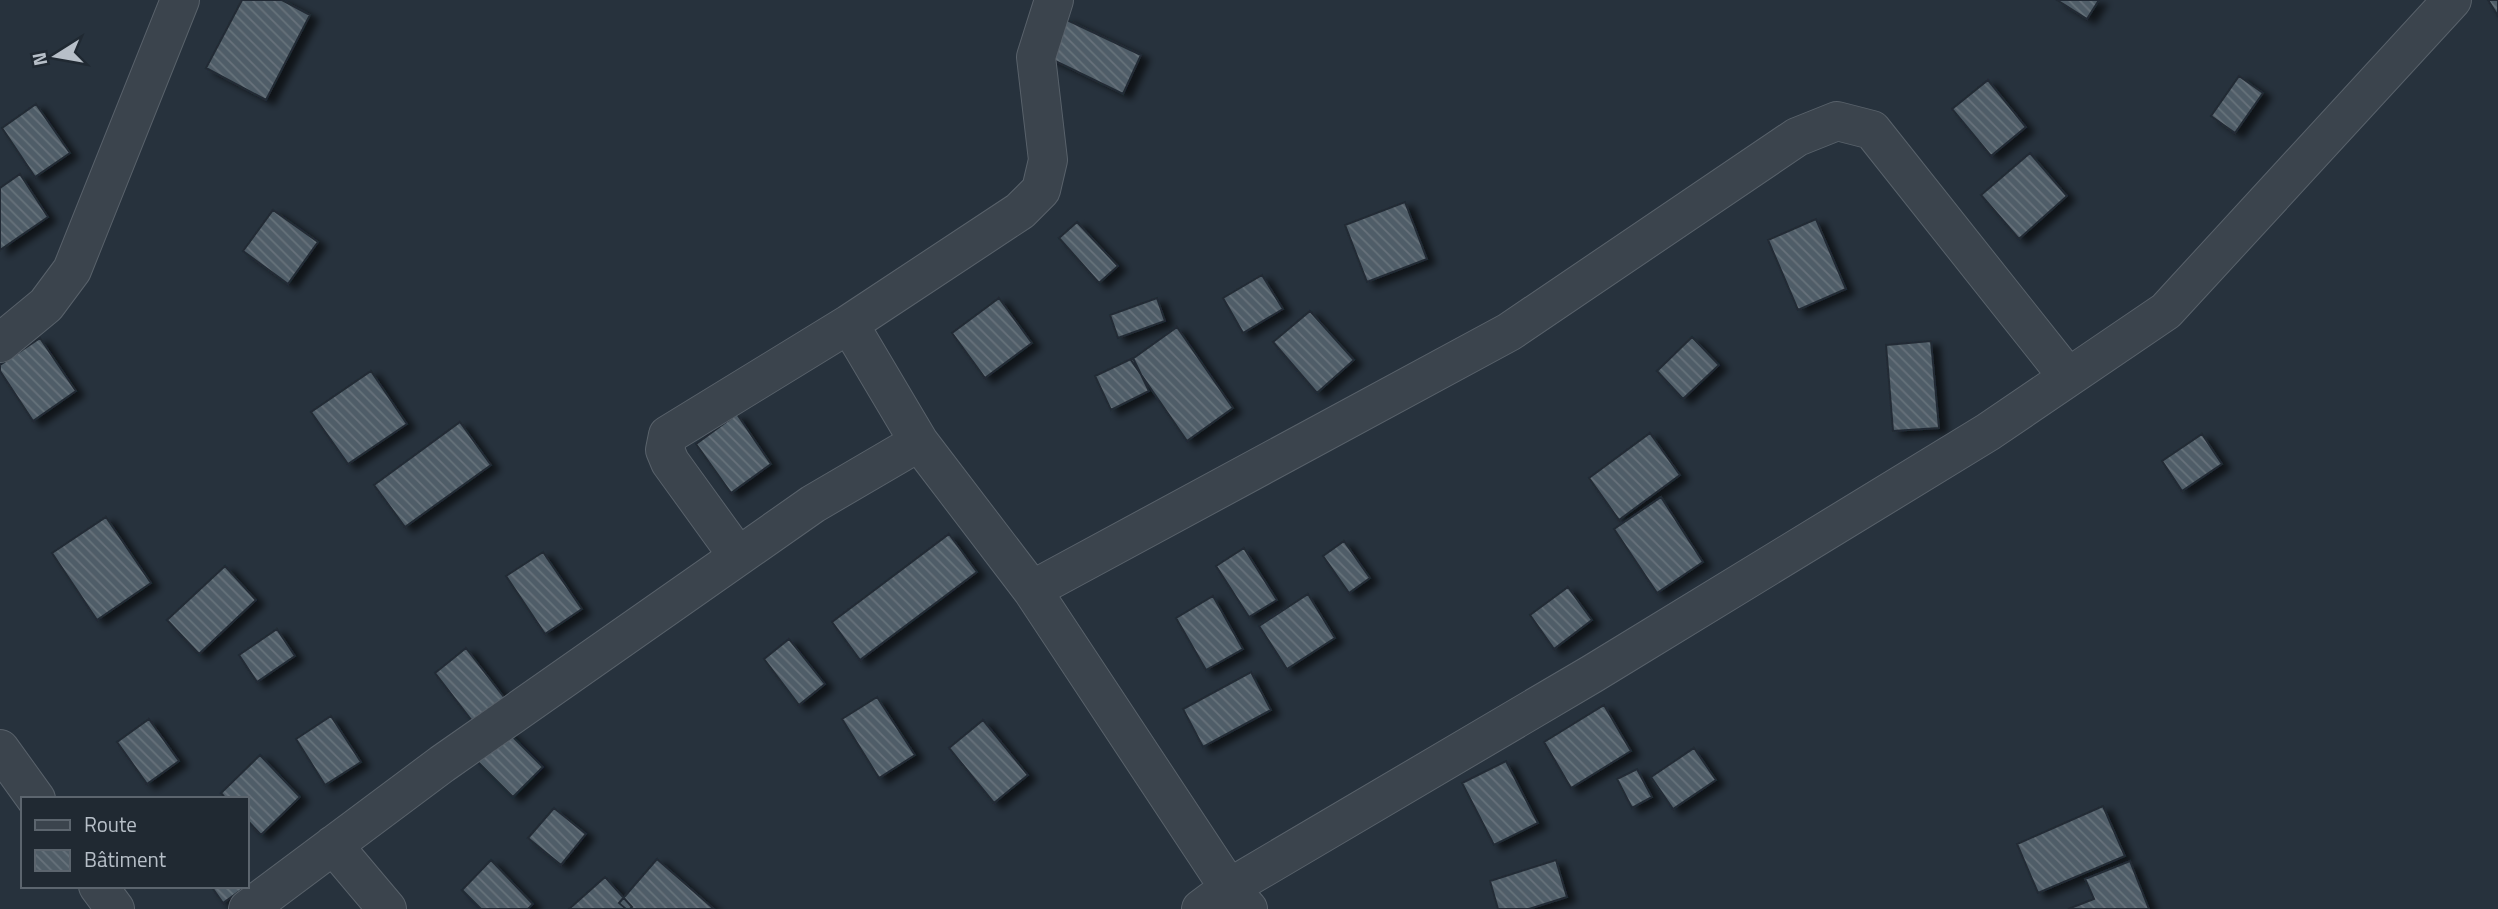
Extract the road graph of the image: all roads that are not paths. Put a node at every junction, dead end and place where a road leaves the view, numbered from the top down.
1 (180, 0) edge
2 (1054, 0) edge
3 (2452, 0) edge
4 (849, 324) junction
5 (0, 343) edge
6 (2068, 377) junction
7 (919, 442) junction
8 (738, 556) junction
9 (1032, 590) junction
10 (0, 749) edge
11 (35, 797) edge
12 (333, 845) junction
13 (99, 888) edge
14 (1226, 902) edge
15 (115, 909) edge
16 (248, 909) edge
17 (387, 909) edge

1 - 5 street
2 - 4 street
3 - 6 street
4 - 7 street
4 - 8 street
6 - 9 street
6 - 14 street
7 - 8 street
7 - 9 street
8 - 12 street
9 - 14 street
10 - 11 street
12 - 16 street
12 - 17 street
13 - 15 street

